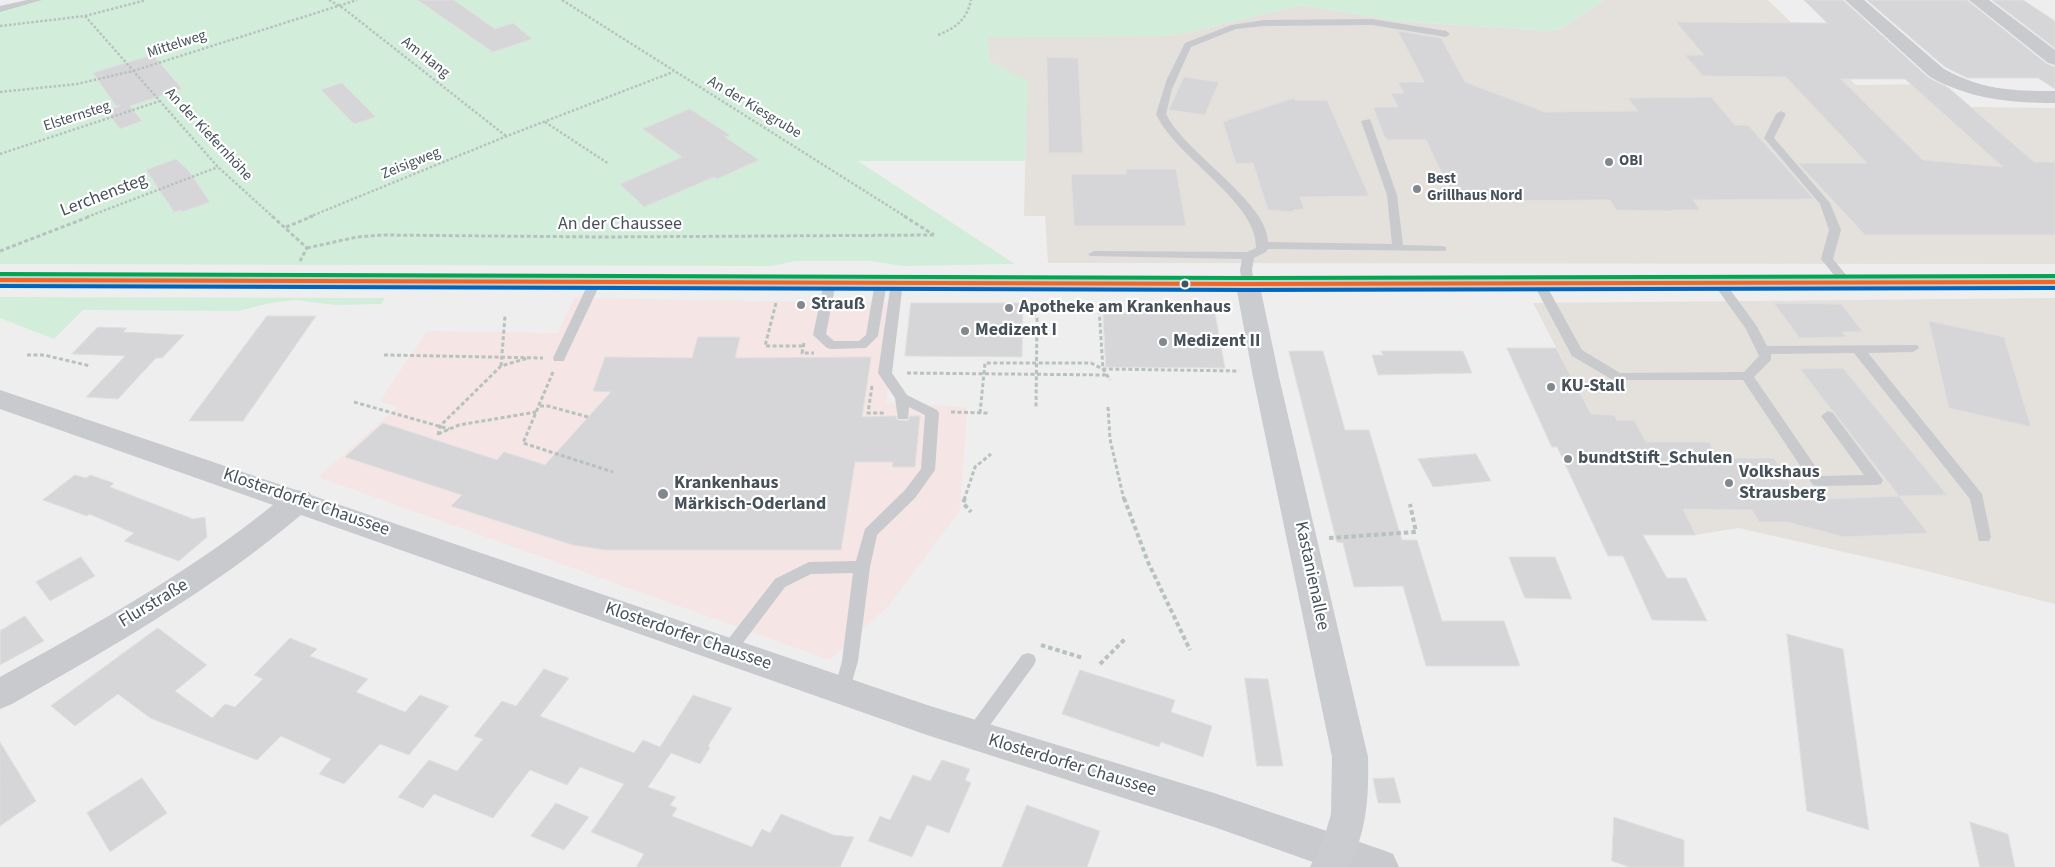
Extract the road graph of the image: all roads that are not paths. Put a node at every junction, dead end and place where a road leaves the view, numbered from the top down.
1 (38, 0) edge
2 (1854, 0) edge
3 (1978, 0) edge
4 (0, 9) edge
5 (1446, 34) dead end
6 (2055, 59) edge
7 (2055, 97) edge
8 (1781, 114) dead end
9 (1366, 121) dead end
10 (1263, 245) junction
11 (1398, 248) junction
12 (1442, 249) dead end
13 (1094, 254) dead end
14 (1249, 270) junction
15 (0, 280) edge
16 (595, 282) junction
17 (889, 282) junction
18 (1846, 282) junction
19 (2055, 282) edge
20 (1539, 283) junction
21 (1719, 283) junction
22 (829, 289) junction
23 (1914, 348) dead end
24 (1858, 349) junction
25 (1762, 350) junction
26 (559, 358) road end
27 (1747, 376) junction
28 (902, 398) junction
29 (0, 399) edge
30 (903, 414) road end
31 (1828, 416) dead end
32 (298, 500) junction
33 (1984, 537) dead end
34 (862, 567) junction
35 (727, 651) junction
36 (1028, 660) road end
37 (842, 690) junction
38 (0, 694) edge
39 (973, 735) junction
40 (1333, 860) edge
41 (1380, 867) edge

1 - 4 lane
2 - 7 street
3 - 6 street
5 - 10 lane
8 - 18 lane
9 - 11 lane
10 - 11 lane
10 - 14 lane
11 - 12 lane
13 - 14 lane
14 - 17 main road
14 - 20 main road
14 - 40 main road, Kastanienallee
15 - 16 main road
16 - 22 main road
16 - 26 lane
17 - 22 main road
17 - 22 lane
17 - 28 lane
18 - 19 main road
18 - 21 main road
20 - 21 main road
20 - 27 lane
21 - 25 lane
23 - 24 lane
24 - 25 lane
24 - 33 lane
25 - 27 lane
27 - 31 lane
28 - 30 lane
28 - 34 lane
29 - 32 street, Klosterdorfer Chaussee
32 - 35 street, Klosterdorfer Chaussee
32 - 38 street, Flurstraße
34 - 35 lane
34 - 37 lane
35 - 37 street, Klosterdorfer Chaussee
36 - 39 lane
37 - 39 street, Klosterdorfer Chaussee
39 - 40 street, Klosterdorfer Chaussee
40 - 41 street, Klosterdorfer Chaussee

